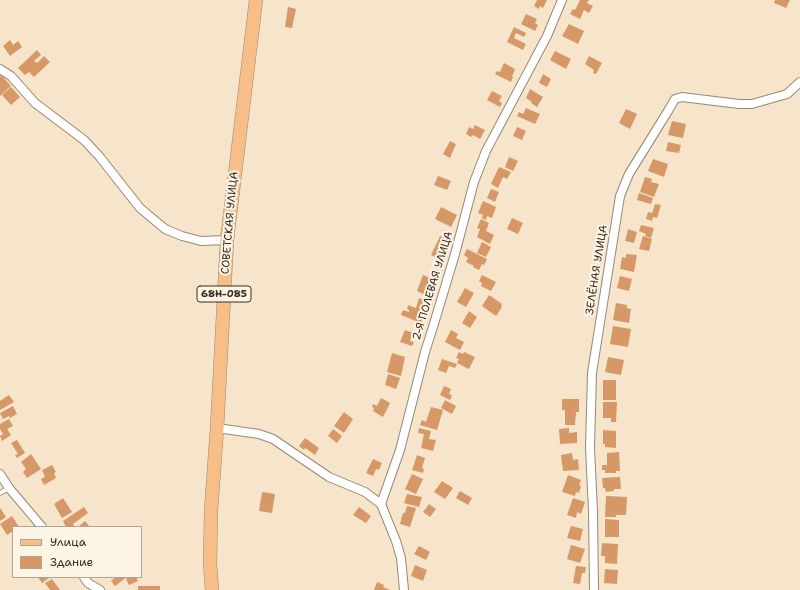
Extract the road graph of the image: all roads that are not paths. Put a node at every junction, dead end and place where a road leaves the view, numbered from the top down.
1 (256, 0) edge
2 (562, 0) edge
3 (0, 69) edge
4 (800, 82) edge
5 (227, 240) junction
6 (217, 428) junction
7 (0, 474) edge
8 (9, 488) junction
9 (0, 493) edge
10 (381, 504) junction
11 (41, 526) edge
12 (85, 578) edge
13 (100, 590) edge
14 (212, 590) edge
15 (404, 590) edge
16 (594, 590) edge

1 - 5 main road, СОВЕТСКАЯ УЛИЦА / 68Н-085
2 - 10 street, 2-Я ПОЛЕВАЯ УЛИЦА
3 - 5 street
4 - 16 street, ЗЕЛЁНАЯ УЛИЦА
5 - 6 main road, СОВЕТСКАЯ УЛИЦА / 68Н-085
6 - 10 street
6 - 14 main road, СОВЕТСКАЯ УЛИЦА / 68Н-085
7 - 8 street
8 - 9 lane
8 - 11 street
10 - 15 street
12 - 13 street

